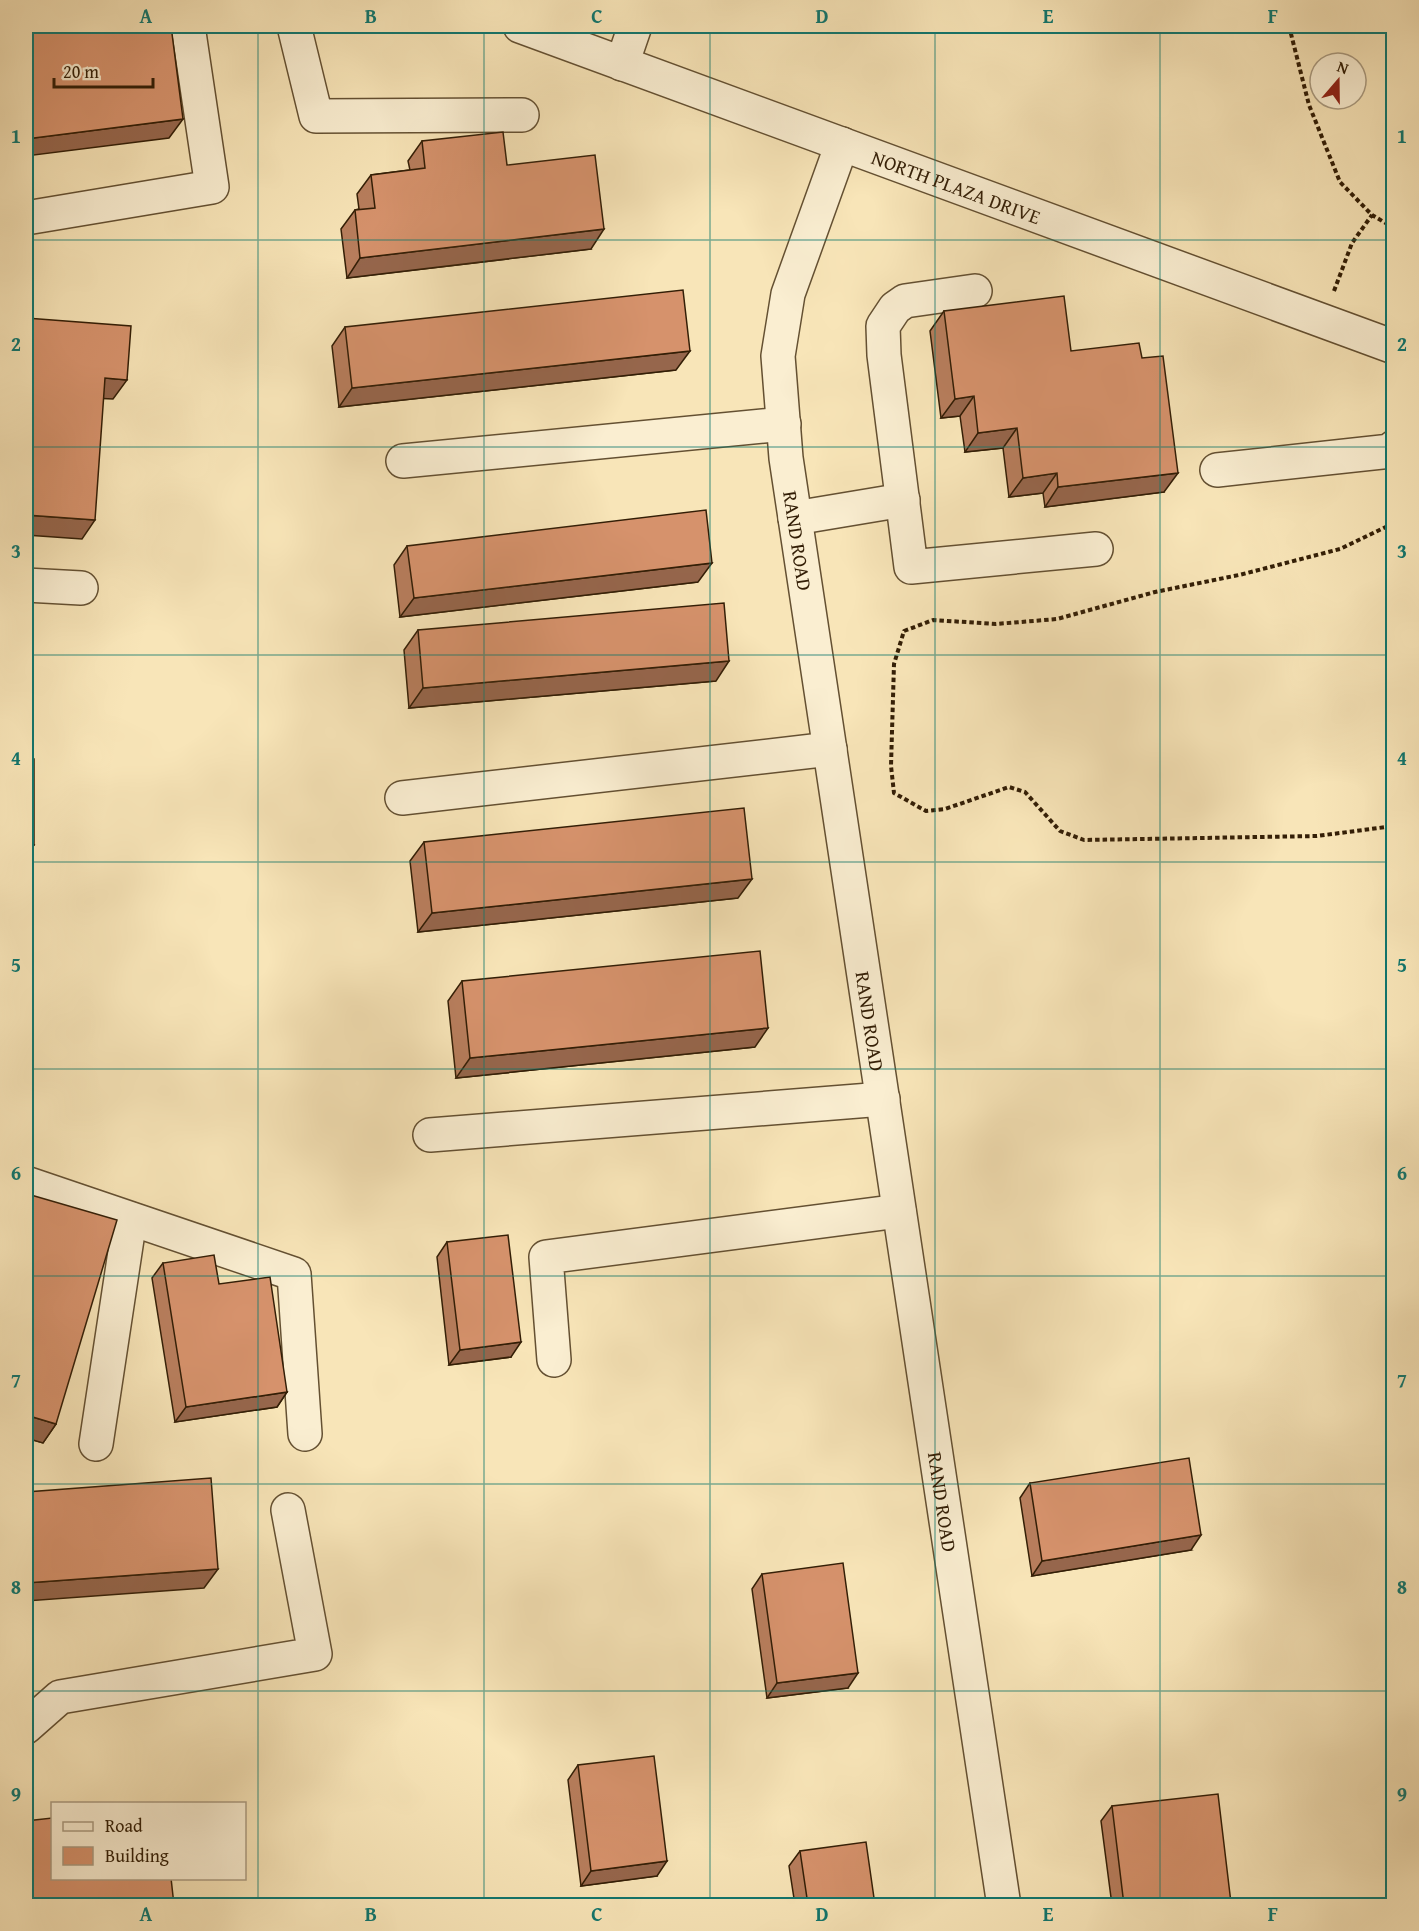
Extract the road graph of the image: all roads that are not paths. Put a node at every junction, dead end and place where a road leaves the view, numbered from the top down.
1 (188, 26) edge
2 (294, 26) edge
3 (520, 26) edge
4 (635, 26) edge
5 (622, 64) junction
6 (522, 115) dead end
7 (842, 144) junction
8 (26, 218) edge
9 (975, 291) dead end
10 (1394, 347) edge
11 (784, 424) junction
12 (1394, 447) edge
13 (403, 461) dead end
14 (1218, 470) dead end
15 (903, 500) junction
16 (795, 518) junction
17 (1096, 549) dead end
18 (26, 585) edge
19 (81, 588) dead end
20 (830, 749) junction
21 (402, 798) dead end
22 (883, 1099) junction
23 (430, 1135) dead end
24 (26, 1183) edge
25 (899, 1211) junction
26 (130, 1219) junction
27 (554, 1360) dead end
28 (305, 1434) dead end
29 (96, 1444) dead end
30 (288, 1510) dead end
31 (26, 1727) edge
32 (1004, 1905) edge

1 - 8 street
2 - 6 street
3 - 5 street, NORTH PLAZA DRIVE
4 - 5 street
5 - 7 street, NORTH PLAZA DRIVE
7 - 10 street, NORTH PLAZA DRIVE
7 - 11 street, RAND ROAD
9 - 15 street
11 - 13 street
11 - 16 street, RAND ROAD
12 - 14 street
15 - 16 street
15 - 17 street
16 - 20 street, RAND ROAD
18 - 19 street
20 - 21 street
20 - 22 street, RAND ROAD
22 - 23 street
22 - 25 street, RAND ROAD
24 - 26 street
25 - 27 street
25 - 32 street, RAND ROAD
26 - 28 street
26 - 29 street
30 - 31 street

